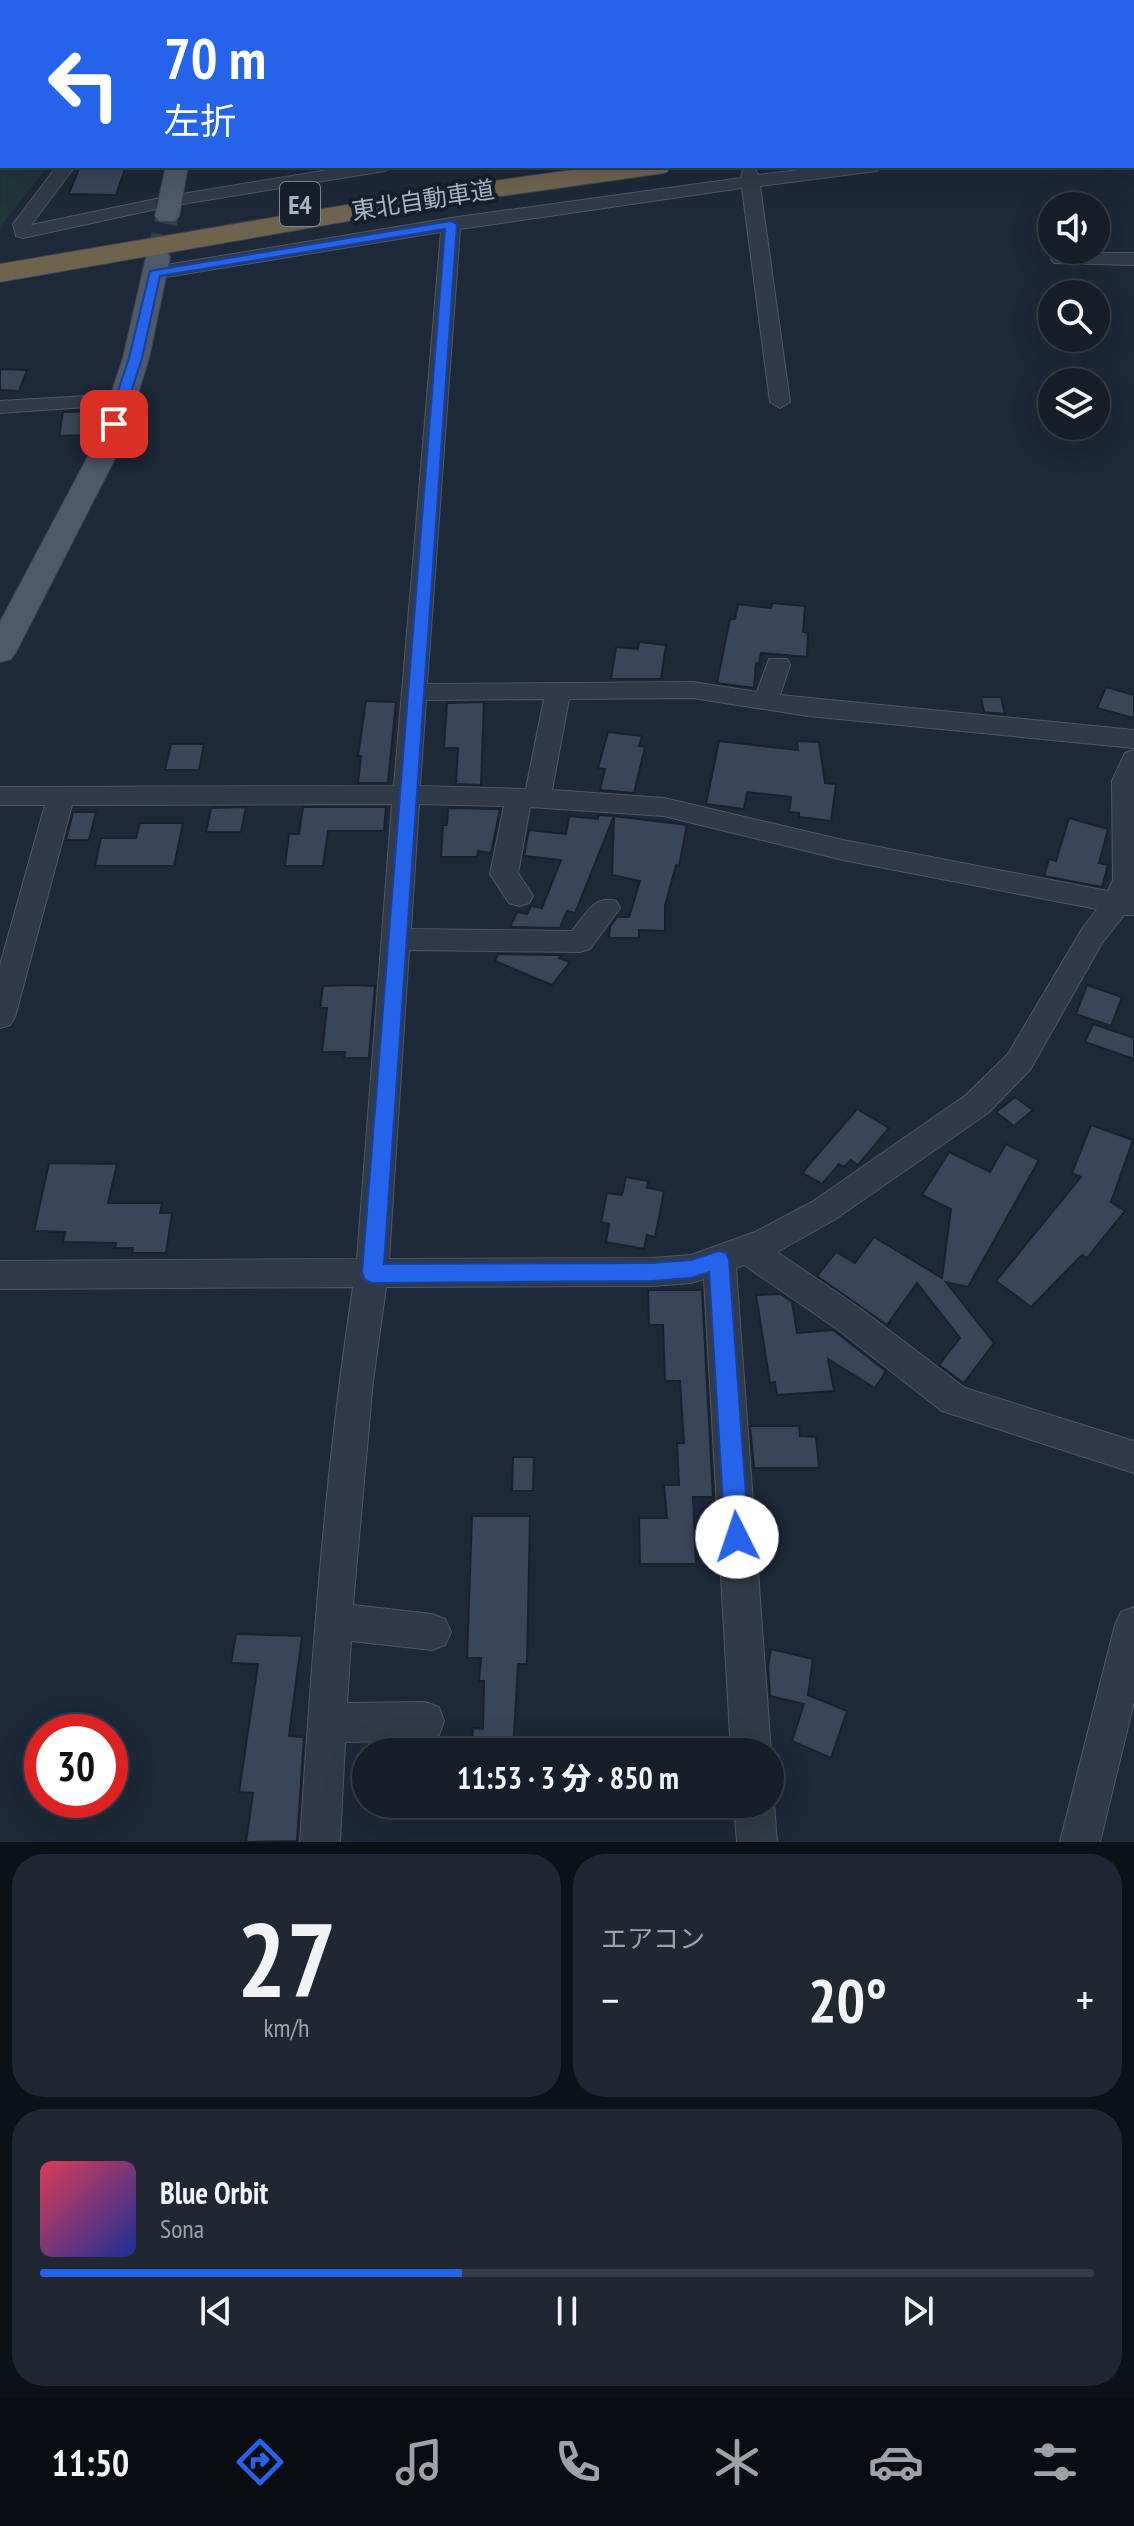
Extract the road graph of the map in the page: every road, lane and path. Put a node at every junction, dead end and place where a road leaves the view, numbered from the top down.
1 (64, 168) edge
2 (177, 168) edge
3 (375, 168) edge
4 (541, 168) edge
5 (644, 168) edge
6 (853, 168) edge
7 (750, 177) junction
8 (168, 209) junction
9 (451, 224) junction
10 (47, 255) junction
11 (0, 256) edge
12 (1110, 259) edge
13 (1134, 259) edge
14 (156, 265) joint
15 (0, 273) edge
16 (122, 400) junction
17 (780, 402) dead end
18 (0, 407) edge
19 (0, 652) edge
20 (778, 665) dead end
21 (414, 692) junction
22 (558, 692) junction
23 (766, 701) junction
24 (1134, 739) edge
25 (1134, 759) edge
26 (61, 795) junction
27 (406, 795) junction
28 (0, 796) edge
29 (528, 799) junction
30 (519, 896) dead end
31 (1125, 905) edge
32 (606, 908) dead end
33 (396, 939) junction
34 (0, 1017) edge
35 (733, 1254) junction
36 (372, 1273) junction
37 (0, 1275) edge
38 (1134, 1457) edge
39 (333, 1621) junction
40 (1134, 1625) edge
41 (432, 1632) dead end
42 (425, 1721) dead end
43 (328, 1723) junction
44 (750, 1738) edge
45 (755, 1818) edge
46 (320, 1842) edge
47 (757, 1842) edge
48 (1080, 1842) edge

1 - 8 street
2 - 8 main road
3 - 8 street
4 - 10 highway, 東北自動車道 / E4
5 - 10 highway, 東北自動車道 / E4
6 - 7 street
7 - 9 street
7 - 17 street
9 - 14 street
9 - 21 street
10 - 11 highway, 東北自動車道 / E4
10 - 15 highway, 東北自動車道 / E4
12 - 13 street
14 - 16 main road
16 - 18 street
16 - 19 main road
20 - 23 street
21 - 22 street
21 - 27 street
22 - 23 street
22 - 29 street
23 - 24 street
25 - 31 street
26 - 27 street
26 - 28 street
26 - 34 street
27 - 29 street
27 - 33 street
29 - 30 street
29 - 31 street
31 - 35 street
32 - 33 street
33 - 36 street
35 - 36 street
35 - 38 street
35 - 44 street
36 - 37 street
36 - 39 street
39 - 41 street
39 - 43 street
40 - 48 street
42 - 43 street
43 - 46 street
45 - 47 street

